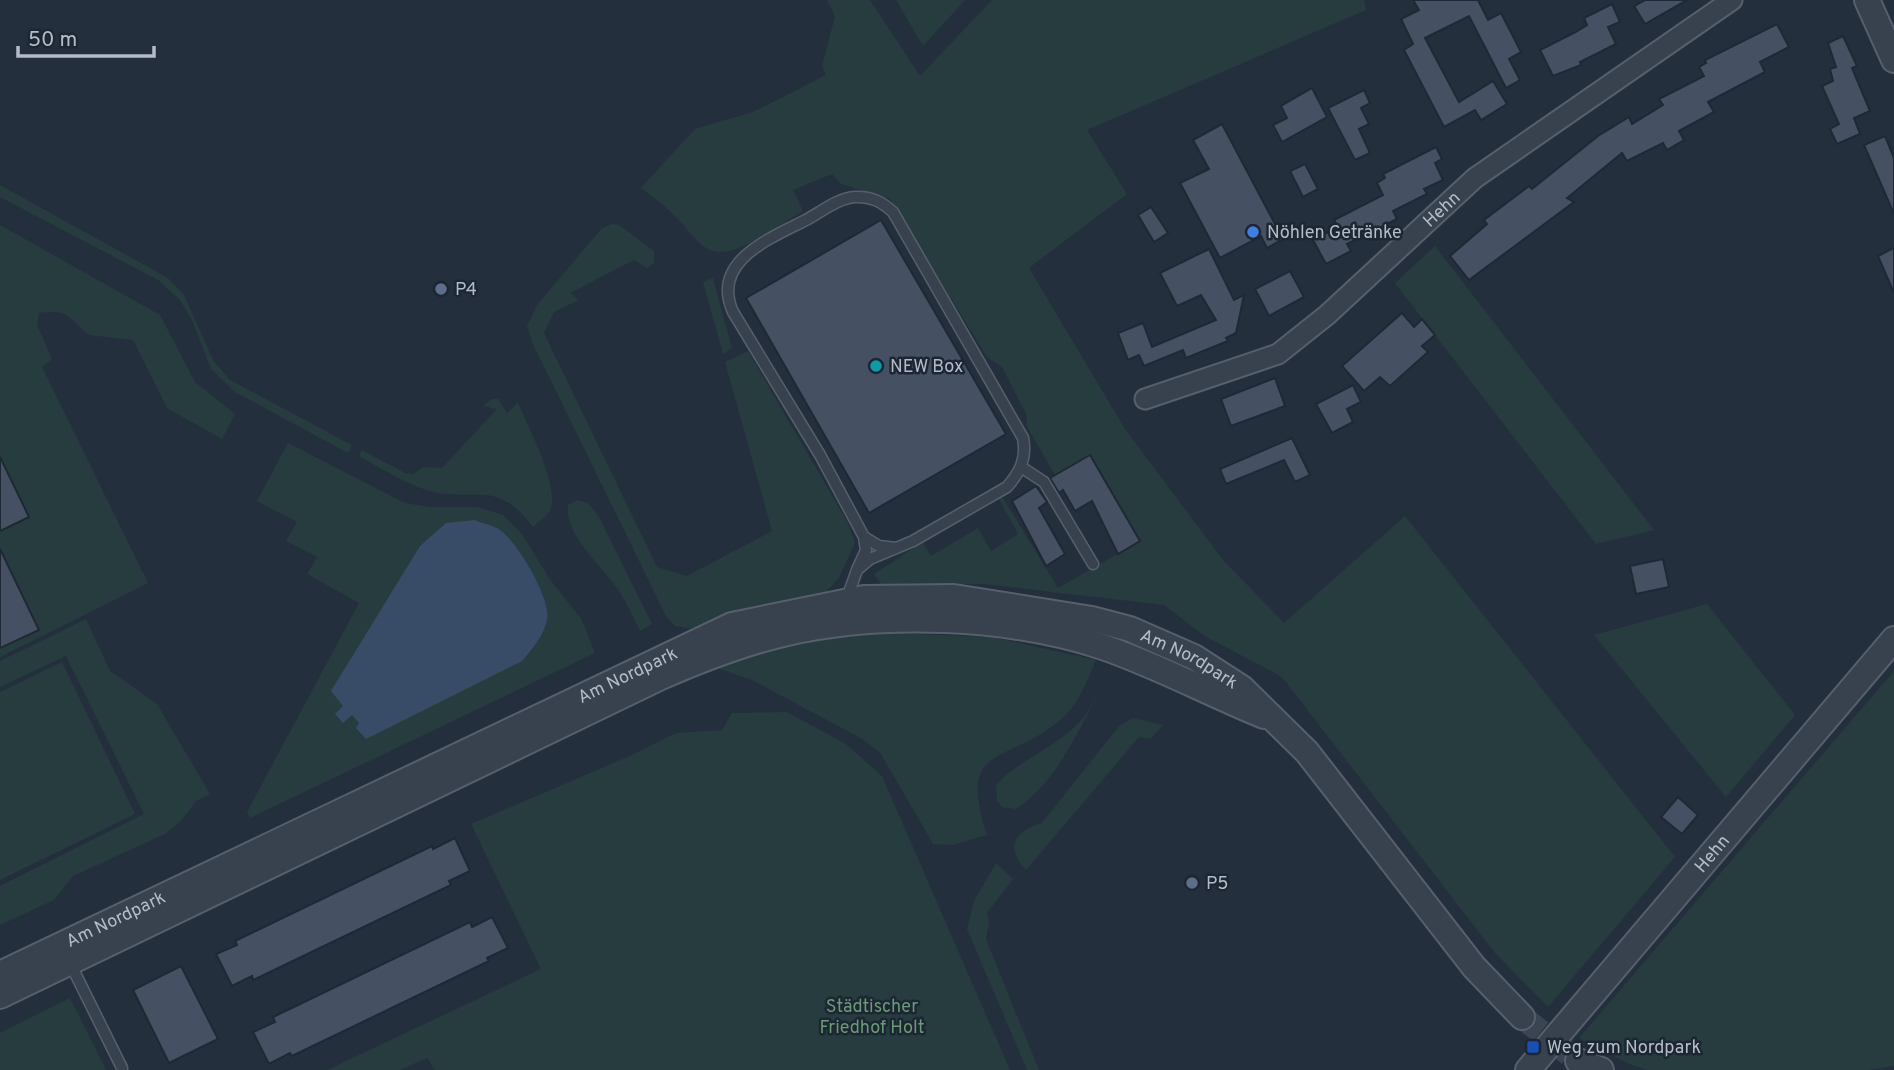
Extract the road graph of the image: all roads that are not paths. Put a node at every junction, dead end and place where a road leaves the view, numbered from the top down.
1 (1732, 0) edge
2 (1867, 0) edge
3 (1894, 60) edge
4 (1145, 399) dead end
5 (1021, 467) junction
6 (864, 537) junction
7 (896, 548) junction
8 (1093, 564) dead end
9 (858, 570) junction
10 (846, 601) junction
11 (1894, 639) edge
12 (1275, 720) junction
13 (65, 953) junction
14 (0, 974) edge
15 (0, 996) edge
16 (1522, 1017) tunnel mouth
17 (122, 1068) dead end
18 (1528, 1070) edge

1 - 4 street, Hehn
2 - 3 street
5 - 6 lane
5 - 7 lane
5 - 8 lane
6 - 7 lane
6 - 9 lane
7 - 9 lane
9 - 10 lane
10 - 12 street, Am Nordpark
10 - 13 street, Am Nordpark
11 - 18 street, Hehn
12 - 13 street, Am Nordpark
12 - 16 street, Am Nordpark
13 - 14 street, Am Nordpark
13 - 15 street, Am Nordpark
13 - 17 lane

